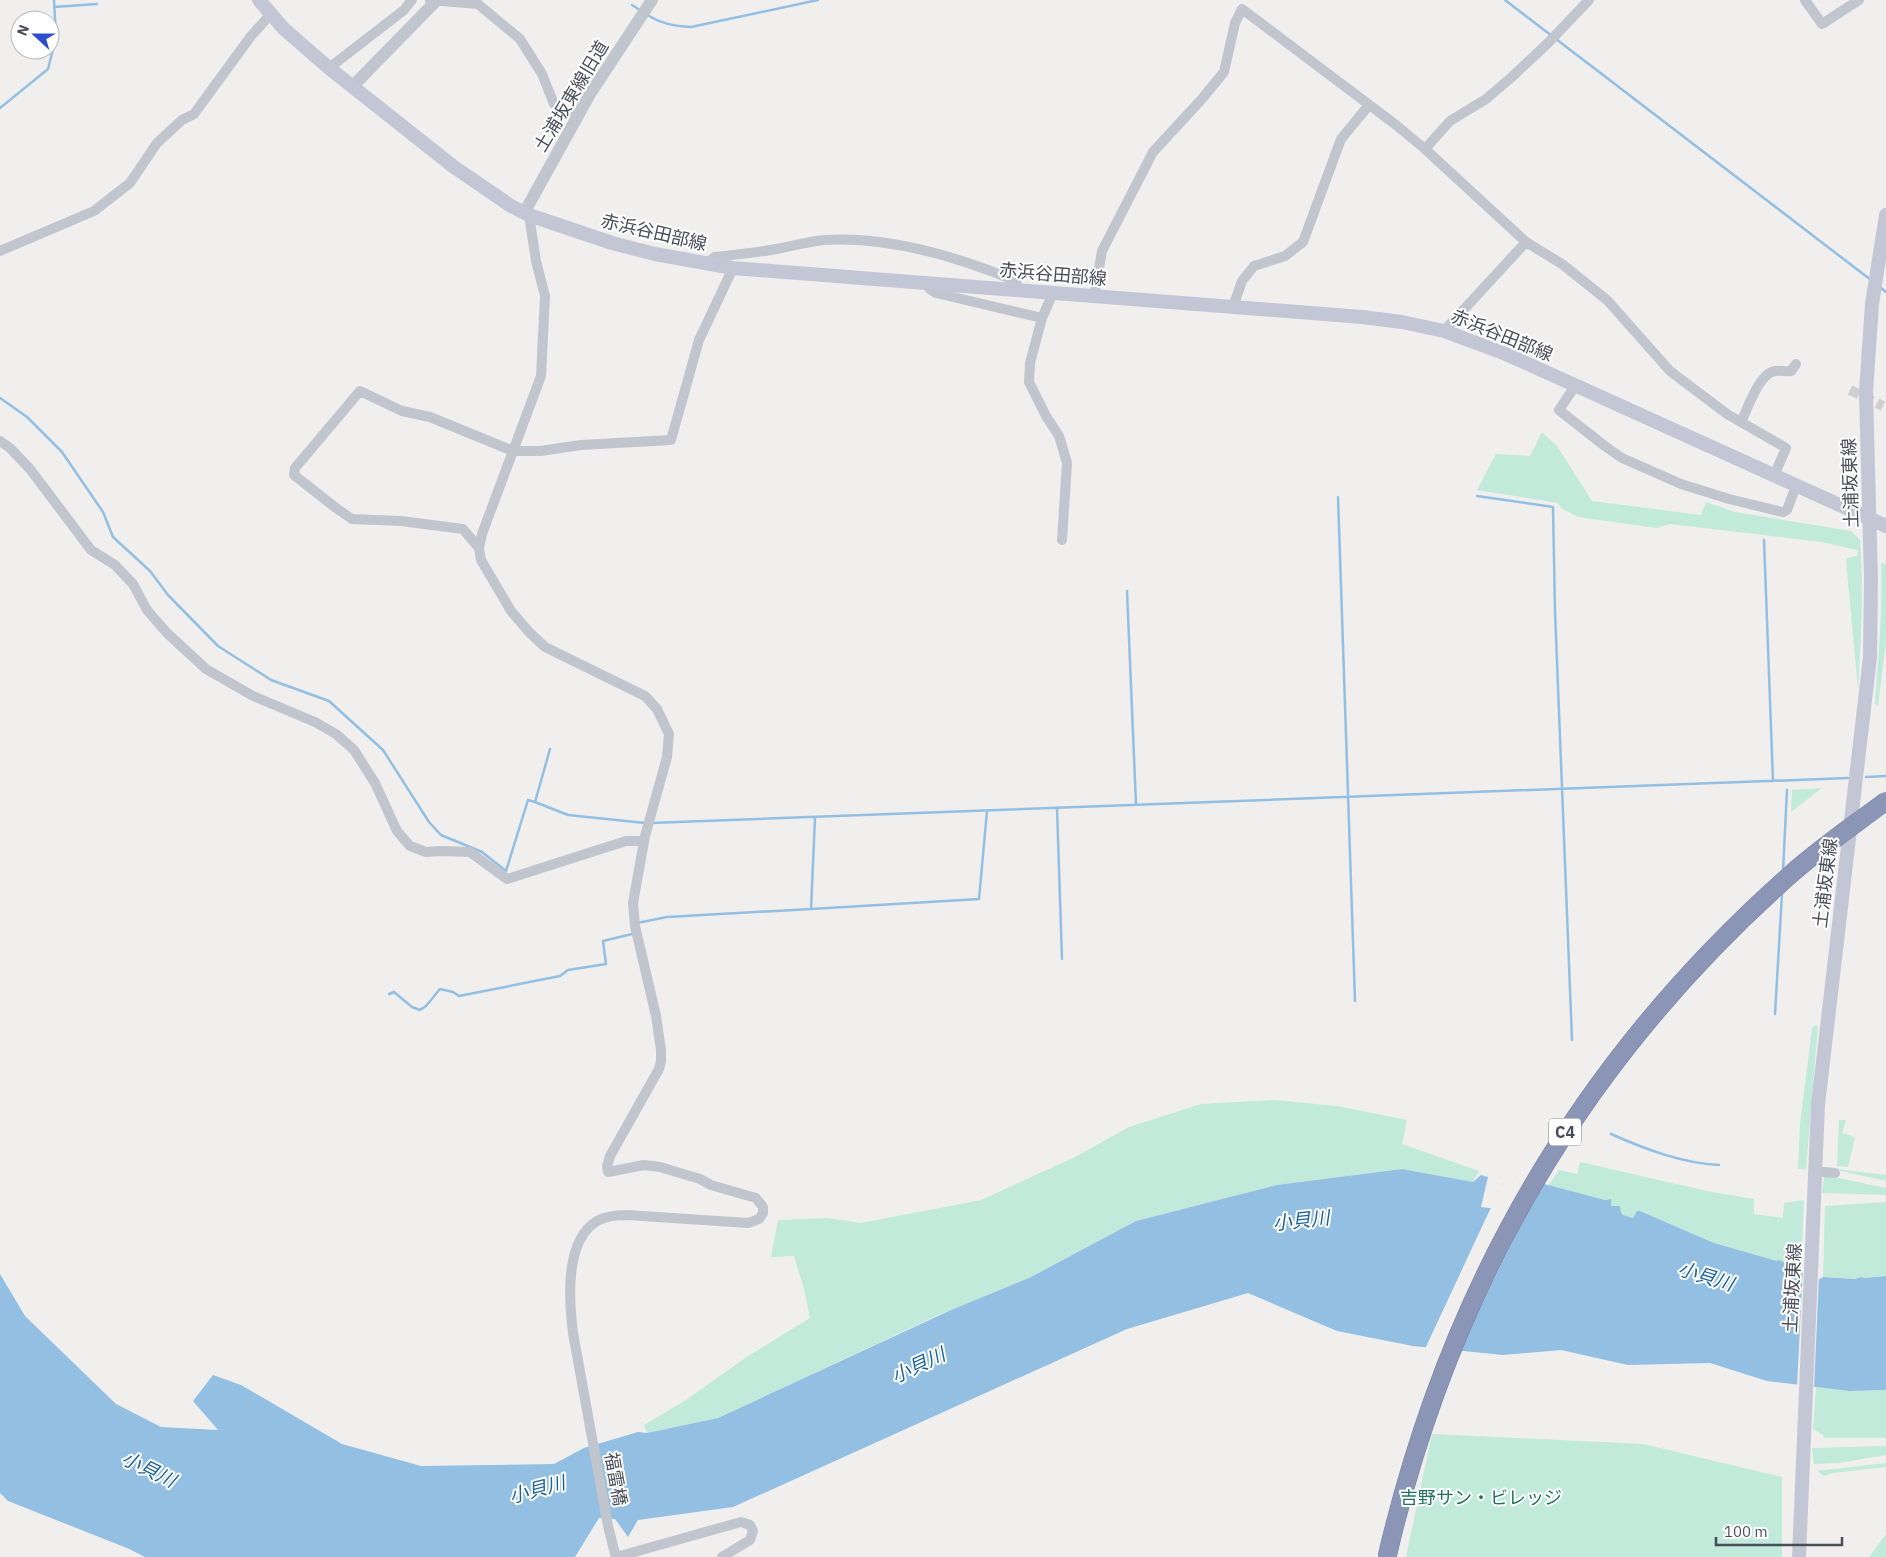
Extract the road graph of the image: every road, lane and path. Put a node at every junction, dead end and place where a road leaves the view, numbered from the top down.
1 (259, 0) edge
2 (412, 0) edge
3 (434, 0) edge
4 (652, 0) edge
5 (1590, 0) edge
6 (1804, 0) edge
7 (1859, 0) edge
8 (477, 2) edge
9 (270, 15) junction
10 (329, 68) junction
11 (352, 87) junction
12 (1369, 105) junction
13 (577, 118) junction
14 (1425, 149) junction
15 (526, 214) junction
16 (1886, 215) edge
17 (1526, 242) junction
18 (0, 251) edge
19 (709, 264) junction
20 (733, 268) junction
21 (926, 283) junction
22 (1018, 290) junction
23 (1053, 293) junction
24 (1094, 297) junction
25 (1233, 307) junction
26 (1042, 318) junction
27 (1444, 331) junction
28 (1796, 364) dead end
29 (1575, 386) junction
30 (1741, 422) junction
31 (0, 441) edge
32 (513, 451) junction
33 (1774, 476) junction
34 (1796, 486) junction
35 (1870, 520) junction
36 (1886, 526) edge
37 (1062, 540) dead end
38 (479, 548) junction
39 (1886, 801) edge
40 (644, 841) junction
41 (1824, 1172) dead end
42 (1835, 1174) dead end
43 (722, 1557) edge
44 (1387, 1557) edge
45 (1799, 1557) edge

1 - 9 main road, 赤浜谷田部線
2 - 10 street
3 - 8 street
3 - 11 street
4 - 13 street, 土浦坂東線旧道
5 - 14 street
6 - 7 street
8 - 13 street
9 - 10 main road, 赤浜谷田部線
9 - 18 street
10 - 11 main road, 赤浜谷田部線
11 - 15 main road, 赤浜谷田部線
12 - 14 street
12 - 24 street
12 - 25 street
13 - 15 street, 土浦坂東線旧道
14 - 17 street
15 - 19 main road, 赤浜谷田部線
15 - 32 street
16 - 35 main road, 土浦坂東線
17 - 27 street
17 - 30 street
19 - 20 main road, 赤浜谷田部線
19 - 22 street
20 - 21 main road, 赤浜谷田部線
20 - 32 street
21 - 22 main road, 赤浜谷田部線
21 - 26 street
22 - 23 main road, 赤浜谷田部線
23 - 24 main road, 赤浜谷田部線
23 - 26 street
24 - 25 main road, 赤浜谷田部線
25 - 27 main road, 赤浜谷田部線
26 - 37 street
27 - 29 main road, 赤浜谷田部線
28 - 30 street
29 - 33 main road, 赤浜谷田部線
29 - 34 street
30 - 33 street
31 - 40 street
32 - 38 street
32 - 38 street
33 - 34 main road, 赤浜谷田部線
34 - 35 main road, 赤浜谷田部線
35 - 36 main road, 赤浜谷田部線
35 - 45 main road, 土浦坂東線
38 - 40 street
39 - 44 highway, C4, bridge
40 - 43 street, 福雷橋
41 - 42 street

